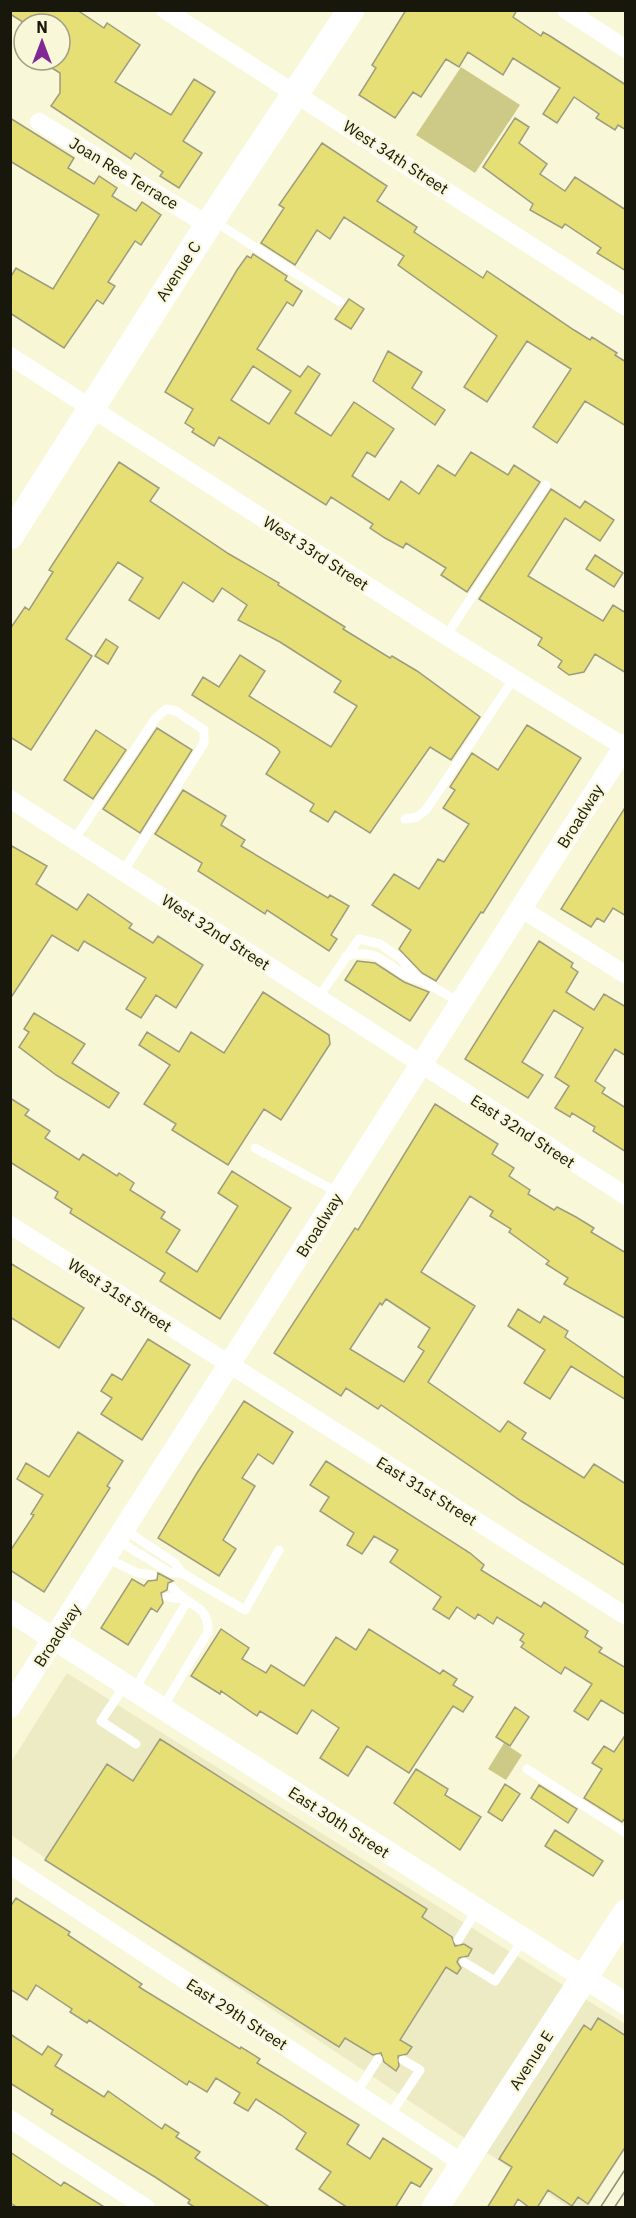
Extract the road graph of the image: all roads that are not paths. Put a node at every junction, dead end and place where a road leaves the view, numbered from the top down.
1 (165, 10) edge
2 (351, 10) edge
3 (566, 10) edge
4 (626, 49) edge
5 (298, 94) junction
6 (39, 122) dead end
7 (210, 222) junction
8 (340, 302) dead end
9 (626, 307) edge
10 (10, 356) edge
11 (91, 408) junction
12 (546, 485) dead end
13 (10, 536) edge
14 (446, 636) junction
15 (514, 678) junction
16 (625, 746) edge
17 (10, 799) edge
18 (405, 819) dead end
19 (74, 840) junction
20 (123, 872) junction
21 (522, 909) junction
22 (626, 975) edge
23 (318, 998) junction
24 (461, 1003) junction
25 (421, 1065) junction
26 (255, 1148) dead end
27 (339, 1193) junction
28 (626, 1196) edge
29 (10, 1225) edge
30 (229, 1366) junction
31 (116, 1542) junction
32 (279, 1551) dead end
33 (149, 1579) dead end
34 (173, 1588) dead end
35 (167, 1597) dead end
36 (185, 1601) junction
37 (10, 1611) edge
38 (626, 1616) edge
39 (54, 1639) junction
40 (129, 1687) junction
41 (10, 1707) edge
42 (162, 1709) junction
43 (136, 1744) dead end
44 (527, 1769) dead end
45 (626, 1833) edge
46 (10, 1865) edge
47 (477, 1910) junction
48 (626, 1913) edge
49 (458, 1940) dead end
50 (522, 1940) junction
51 (464, 1962) dead end
52 (583, 1979) junction
53 (626, 2004) edge
54 (378, 2059) dead end
55 (403, 2060) dead end
56 (357, 2093) junction
57 (390, 2115) junction
58 (10, 2119) edge
59 (464, 2164) junction
60 (146, 2208) edge
61 (435, 2208) edge

1 - 5 street, West 34th Street
2 - 5 main road, Avenue C
3 - 4 street
5 - 7 main road, Avenue C
5 - 9 street, West 34th Street
6 - 7 street, Joan Ree Terrace
7 - 8 lane
7 - 11 main road, Avenue C
10 - 11 street, West 33rd Street
11 - 13 main road, Avenue C
11 - 14 street, West 33rd Street
12 - 14 lane
14 - 15 street, West 33rd Street
15 - 16 street, West 33rd Street
15 - 18 lane
16 - 21 street, Broadway
17 - 19 street, West 32nd Street
19 - 20 street, West 32nd Street
19 - 20 lane
20 - 23 street, West 32nd Street
21 - 22 street
21 - 24 street, Broadway
23 - 24 lane
23 - 25 street, West 32nd Street
24 - 25 street, Broadway
25 - 27 street, Broadway
25 - 28 street, East 32nd Street
26 - 27 lane
27 - 30 street, Broadway
29 - 30 street, West 31st Street
30 - 31 street, Broadway
30 - 38 street, East 31st Street
31 - 32 lane
31 - 33 lane
31 - 39 street, Broadway
34 - 36 lane
35 - 36 lane
36 - 40 lane
36 - 42 lane
37 - 39 street, East 30th Street
39 - 40 street, East 30th Street
39 - 41 street, Broadway
40 - 42 street, East 30th Street
40 - 43 lane
42 - 47 street, East 30th Street
44 - 45 lane
46 - 56 street, East 29th Street
47 - 49 lane
47 - 50 street, East 30th Street
48 - 52 main road, Avenue E
50 - 51 lane
50 - 52 street, East 30th Street
52 - 53 street, East 30th Street
52 - 59 main road, Avenue E
54 - 56 lane
55 - 57 lane
56 - 57 street, East 29th Street
57 - 59 street, East 29th Street
58 - 60 street
59 - 61 main road, Avenue E

